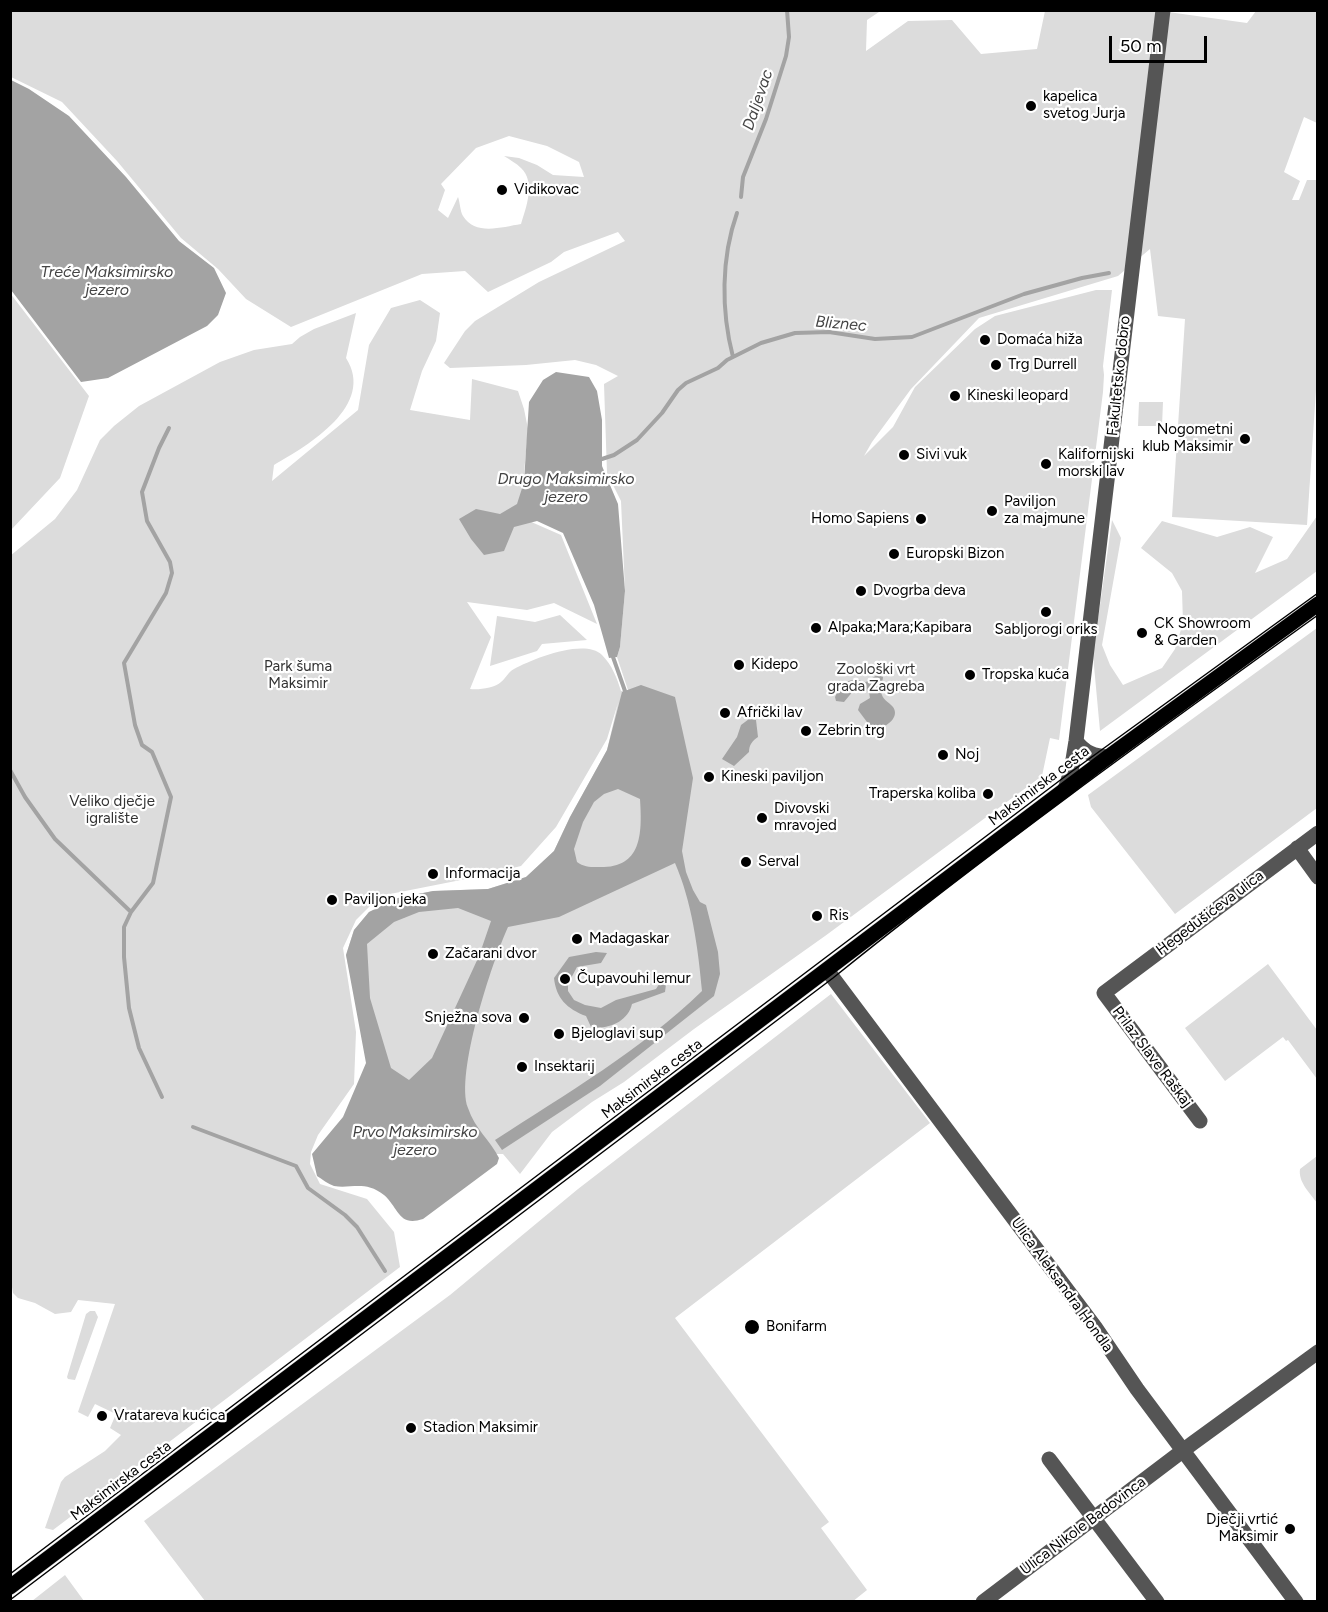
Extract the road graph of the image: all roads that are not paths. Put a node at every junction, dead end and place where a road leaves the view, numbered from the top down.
1 (1163, 10) edge
2 (1317, 604) edge
3 (1076, 741) junction
4 (1108, 757) junction
5 (1065, 789) junction
6 (1317, 833) edge
7 (1297, 848) junction
8 (1317, 877) edge
9 (826, 970) junction
10 (1104, 993) joint
11 (1200, 1120) dead end
12 (1317, 1352) edge
13 (1183, 1450) junction
14 (1050, 1459) dead end
15 (1094, 1518) junction
16 (10, 1587) edge
17 (983, 1602) edge
18 (1157, 1602) edge
19 (1296, 1602) edge

1 - 3 street, Fakultetsko dobro
2 - 4 main road, Maksimirska cesta
3 - 4 street
3 - 5 street, Fakultetsko dobro
4 - 5 main road, Maksimirska cesta
5 - 9 main road, Maksimirska cesta
6 - 7 street, Hegedušićeva ulica
7 - 8 street
7 - 10 street, Hegedušićeva ulica
9 - 13 street, Ulica Aleksandra Hondla
9 - 16 main road, Maksimirska cesta
10 - 11 street, Prilaz Slave Raškaj
12 - 13 street, Ulica Nikole Badovinca
13 - 15 street, Ulica Nikole Badovinca
13 - 19 street, Ulica Aleksandra Hondla
14 - 15 street
15 - 17 street, Ulica Nikole Badovinca
15 - 18 street

